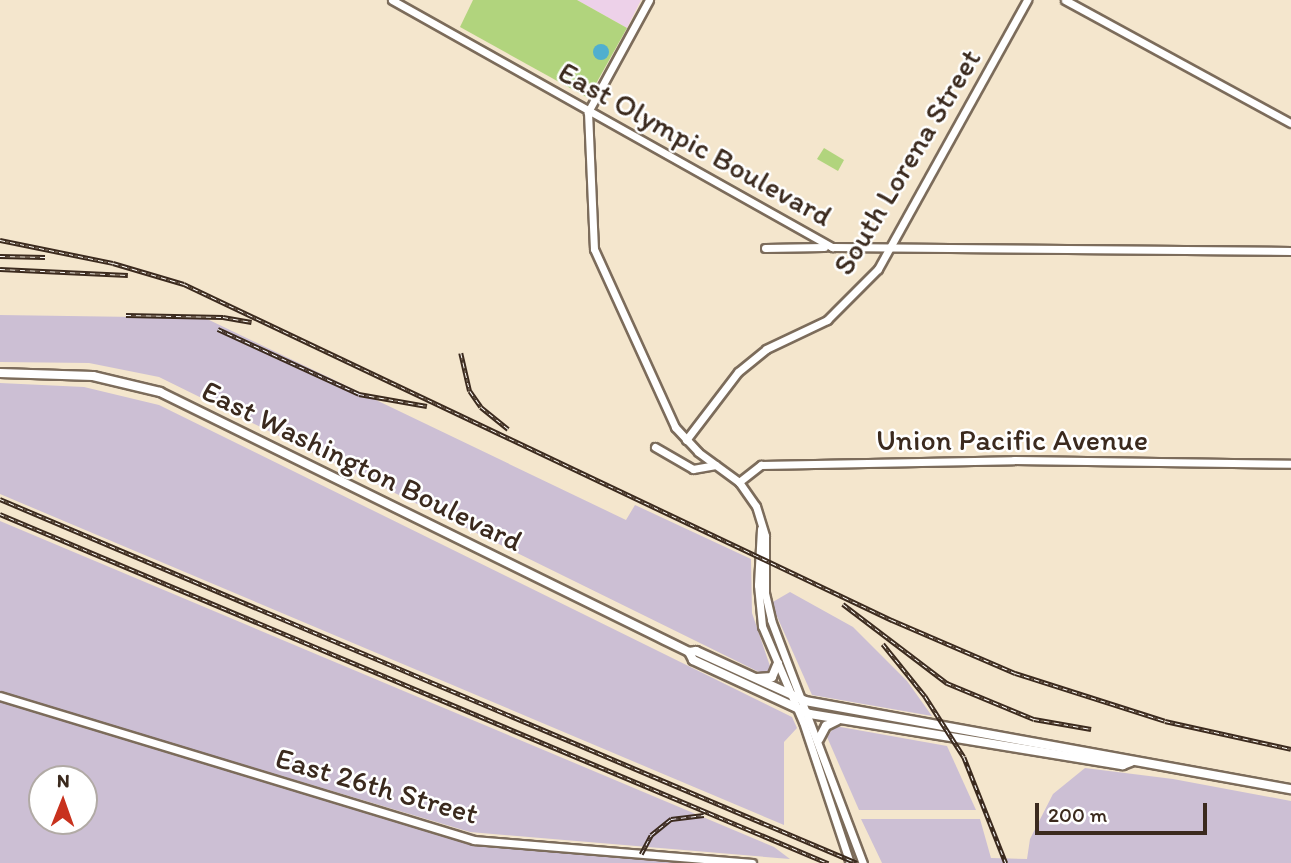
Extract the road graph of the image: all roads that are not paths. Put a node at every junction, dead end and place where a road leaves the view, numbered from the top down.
1 (392, 0) edge
2 (649, 0) edge
3 (1027, 0) edge
4 (1065, 0) edge
5 (588, 112) junction
6 (1291, 123) edge
7 (832, 247) junction
8 (765, 248) dead end
9 (889, 249) junction
10 (1291, 251) edge
11 (0, 373) edge
12 (686, 440) junction
13 (655, 447) dead end
14 (1291, 464) edge
15 (716, 465) junction
16 (739, 482) junction
17 (761, 529) junction
18 (689, 653) junction
19 (778, 663) junction
20 (751, 677) junction
21 (0, 696) edge
22 (792, 696) junction
23 (805, 701) junction
24 (798, 710) junction
25 (810, 714) junction
26 (838, 720) junction
27 (819, 739) junction
28 (1131, 762) junction
29 (1291, 789) edge
30 (752, 863) edge
31 (850, 863) edge
32 (863, 863) edge

1 - 5 main road, East Olympic Boulevard
2 - 5 main road
3 - 9 main road, South Lorena Street
4 - 6 main road
5 - 7 main road, East Olympic Boulevard
5 - 12 main road
7 - 8 main road
7 - 9 main road, East Olympic Boulevard
9 - 10 main road, East Olympic Boulevard
9 - 12 main road, South Lorena Street
11 - 18 main road, East Washington Boulevard
12 - 15 main road
13 - 15 main road
14 - 16 main road, Union Pacific Avenue
15 - 16 main road
16 - 17 main road
17 - 19 main road
17 - 23 main road
18 - 20 main road, East Washington Boulevard
18 - 24 main road, East Washington Boulevard
19 - 20 main road
19 - 22 main road
20 - 22 main road, East Washington Boulevard
21 - 30 main road, East 26th Street
22 - 23 main road, East Washington Boulevard
22 - 24 main road
23 - 25 main road
23 - 28 main road, East Washington Boulevard
24 - 25 main road, East Washington Boulevard
24 - 31 main road
25 - 26 main road, East Washington Boulevard
25 - 27 main road
26 - 27 main road
26 - 28 main road, East Washington Boulevard
27 - 32 main road
28 - 29 main road, East Washington Boulevard

